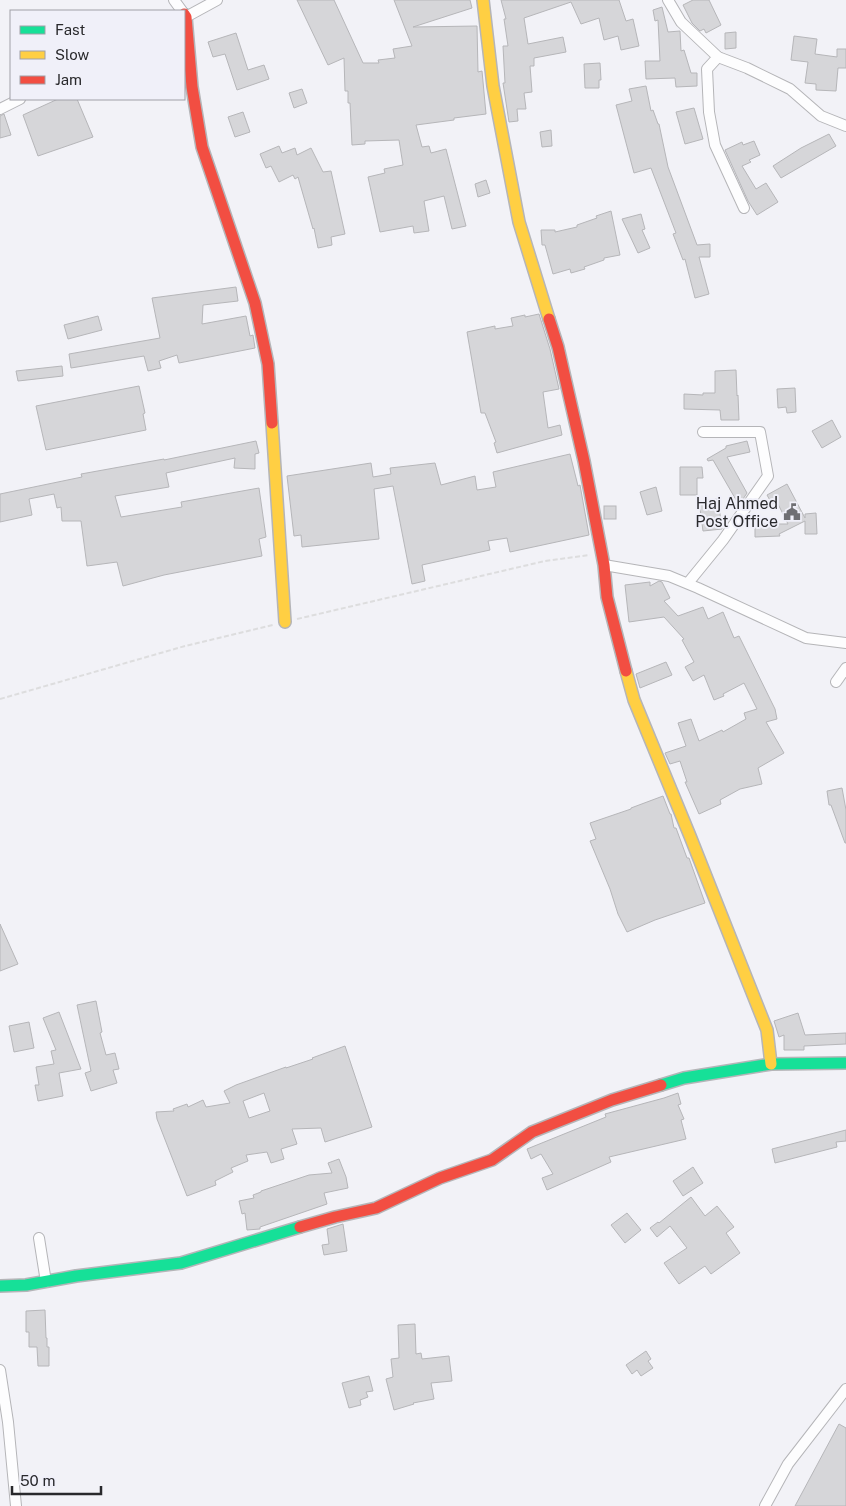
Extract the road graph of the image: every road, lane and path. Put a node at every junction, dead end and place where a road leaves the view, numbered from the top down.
1 (218, 0) edge
2 (483, 0) edge
3 (668, 0) edge
4 (185, 15) edge
5 (185, 24) edge
6 (718, 57) junction
7 (18, 100) edge
8 (0, 109) edge
9 (846, 126) edge
10 (744, 208) dead end
11 (703, 432) dead end
12 (603, 560) junction
13 (688, 584) junction
14 (285, 622) junction
15 (846, 643) edge
16 (846, 668) edge
17 (836, 682) dead end
18 (0, 699) edge
19 (846, 1063) edge
20 (771, 1064) junction
21 (39, 1238) dead end
22 (46, 1282) junction
23 (0, 1286) edge
24 (0, 1370) edge
25 (846, 1389) edge
26 (16, 1506) edge
27 (764, 1506) edge

1 - 4 street
2 - 12 street
3 - 6 street
5 - 14 street
6 - 9 street
6 - 10 street
7 - 8 street
11 - 13 street
12 - 13 street
12 - 14 path
12 - 20 street
13 - 15 street
14 - 18 path
16 - 17 street
19 - 20 street
20 - 22 street
21 - 22 street
22 - 23 street
24 - 26 street
25 - 27 street

